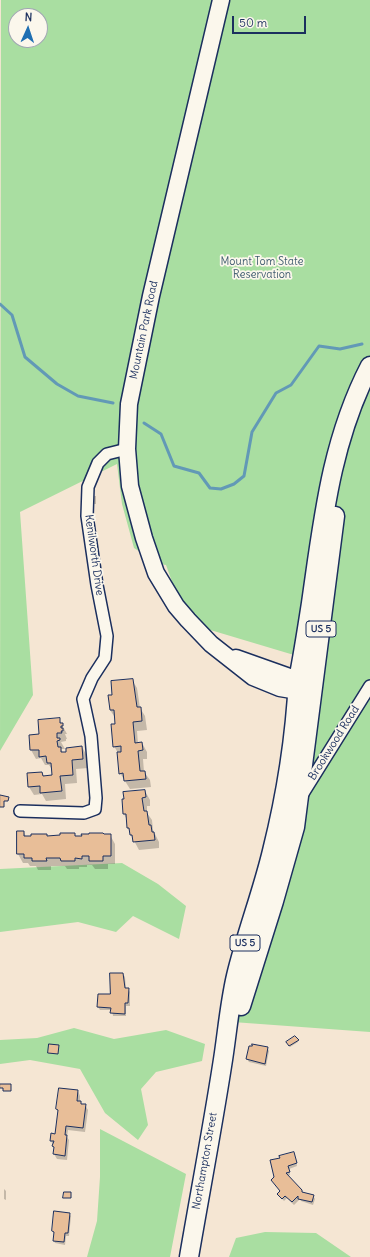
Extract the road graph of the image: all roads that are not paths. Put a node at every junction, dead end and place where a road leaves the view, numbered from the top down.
1 (221, 0) edge
2 (370, 366) edge
3 (127, 449) junction
4 (370, 686) edge
5 (303, 688) junction
6 (298, 801) junction
7 (20, 811) dead end
8 (222, 1066) junction
9 (189, 1257) edge

1 - 3 street, Mountain Park Road
2 - 5 main road, US 5
3 - 5 street, Mountain Park Road
3 - 7 street, Kenilworth Drive
4 - 6 street, Brookwood Road
5 - 6 main road, US 5
5 - 8 main road, US 5
6 - 8 main road, US 5
8 - 9 main road, Northampton Street / US 5

